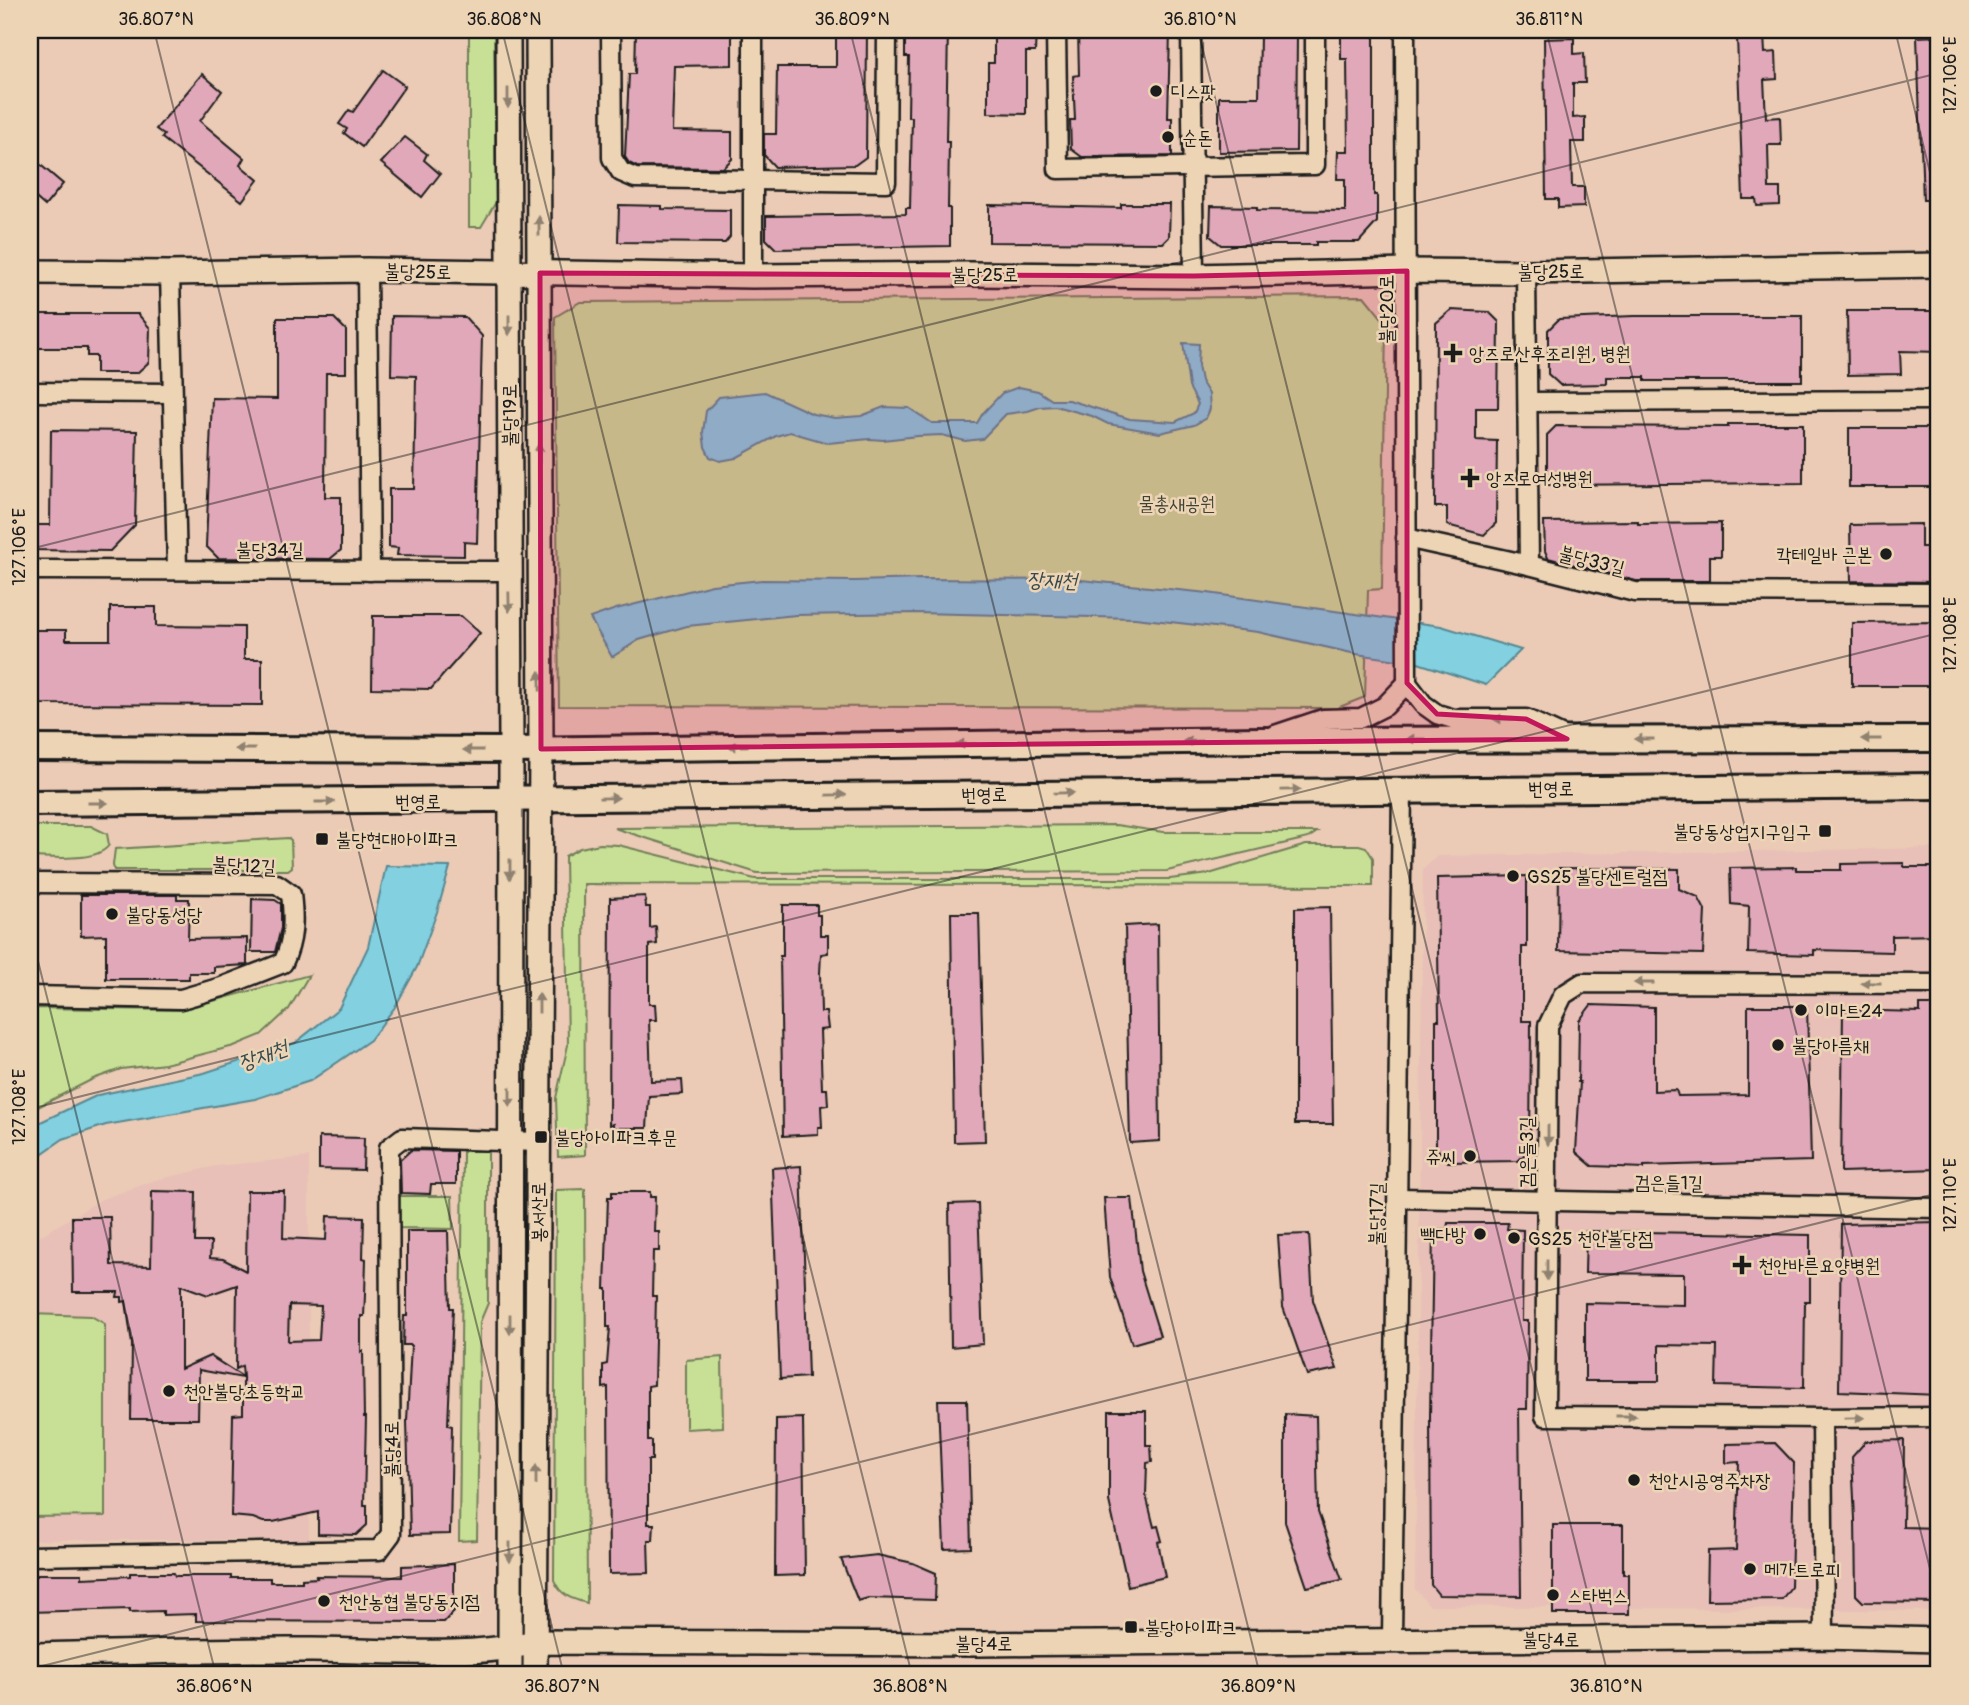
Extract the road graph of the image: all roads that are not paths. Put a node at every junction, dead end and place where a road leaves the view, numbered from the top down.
1 (508, 30) edge
2 (538, 30) edge
3 (611, 30) edge
4 (753, 30) edge
5 (887, 30) edge
6 (1056, 30) edge
7 (1191, 30) edge
8 (1315, 30) edge
9 (1405, 30) edge
10 (1194, 167) junction
11 (752, 181) junction
12 (1939, 265) edge
13 (367, 270) junction
14 (1407, 271) junction
15 (30, 272) edge
16 (1526, 272) junction
17 (170, 273) junction
18 (509, 273) junction
19 (540, 273) junction
20 (753, 276) junction
21 (1194, 276) junction
22 (30, 392) edge
23 (172, 393) junction
24 (1939, 400) edge
25 (1529, 402) junction
26 (1406, 538) junction
27 (1529, 565) junction
28 (177, 569) junction
29 (30, 570) edge
30 (370, 571) junction
31 (509, 571) junction
32 (1939, 593) edge
33 (1407, 683) junction
34 (1567, 739) junction
35 (1939, 739) edge
36 (1261, 740) junction
37 (30, 748) edge
38 (541, 749) junction
39 (511, 750) junction
40 (1939, 786) edge
41 (1402, 788) junction
42 (540, 799) junction
43 (510, 801) junction
44 (30, 803) edge
45 (30, 883) edge
46 (1939, 984) edge
47 (30, 996) edge
48 (510, 1141) junction
49 (539, 1142) junction
50 (1398, 1198) junction
51 (1547, 1201) junction
52 (1939, 1208) edge
53 (1939, 1416) edge
54 (1822, 1418) junction
55 (30, 1556) edge
56 (1824, 1637) junction
57 (1392, 1640) junction
58 (1939, 1640) edge
59 (535, 1642) junction
60 (510, 1648) junction
61 (30, 1655) edge
62 (510, 1675) edge
63 (535, 1675) edge

1 -> 18 street, 불당19로
19 -> 2 street, 불당19로
3 - 11 street
4 - 11 street
5 - 11 street
6 - 10 street
7 - 10 street
8 - 10 street
9 - 14 street, 불당20로
10 - 21 street
11 - 20 street
12 - 16 street, 불당25로
13 - 17 street, 불당25로
13 - 18 street, 불당25로
13 - 30 street
14 - 16 street, 불당25로
14 - 21 street, 불당25로
14 - 26 street, 불당20로
15 - 17 street, 불당25로
16 - 25 street, 불당33길
17 - 23 street
18 - 19 street, 불당25로
18 -> 31 street, 불당19로
19 - 20 street, 불당25로
38 -> 19 street, 불당19로
20 - 21 street, 불당25로
22 - 23 street
23 - 28 street
24 - 25 street
25 - 27 street, 불당33길
26 - 27 street
26 - 33 street, 불당20로
27 - 32 street, 불당33길
28 - 29 street, 불당34길
28 - 30 street, 불당34길
30 - 31 street, 불당34길
31 -> 39 street, 불당19로
34 -> 33 street
33 - 36 street
35 -> 34 main road
34 -> 36 main road
36 -> 38 main road
39 -> 37 main road
38 - 39 main road
38 - 42 street, 봉서산로
39 - 43 street, 불당19로
40 - 41 main road, 번영로
42 -> 41 main road, 번영로
41 - 50 street, 불당17길
42 - 43 main road, 번영로
49 -> 42 street, 봉서산로
44 -> 43 main road, 번영로
43 -> 48 street, 봉서산로
45 - 47 street, 불당12길
46 -> 51 street, 검은들3길
48 - 49 street, 불당4로
48 - 55 street, 불당4로
48 -> 60 street, 봉서산로
59 -> 49 street, 봉서산로
50 - 51 street, 검은들1길
50 - 57 street, 불당17길
51 - 52 street, 검은들1길
51 -> 54 street, 검은들3길
54 -> 53 street, 검은들3길
54 - 56 street
56 - 57 street, 불당4로
56 - 58 street, 불당4로
57 - 59 street, 불당4로
59 - 60 street, 불당4로
59 - 63 street, 봉서산로
60 - 61 street, 불당4로
60 - 62 street, 봉서산로

